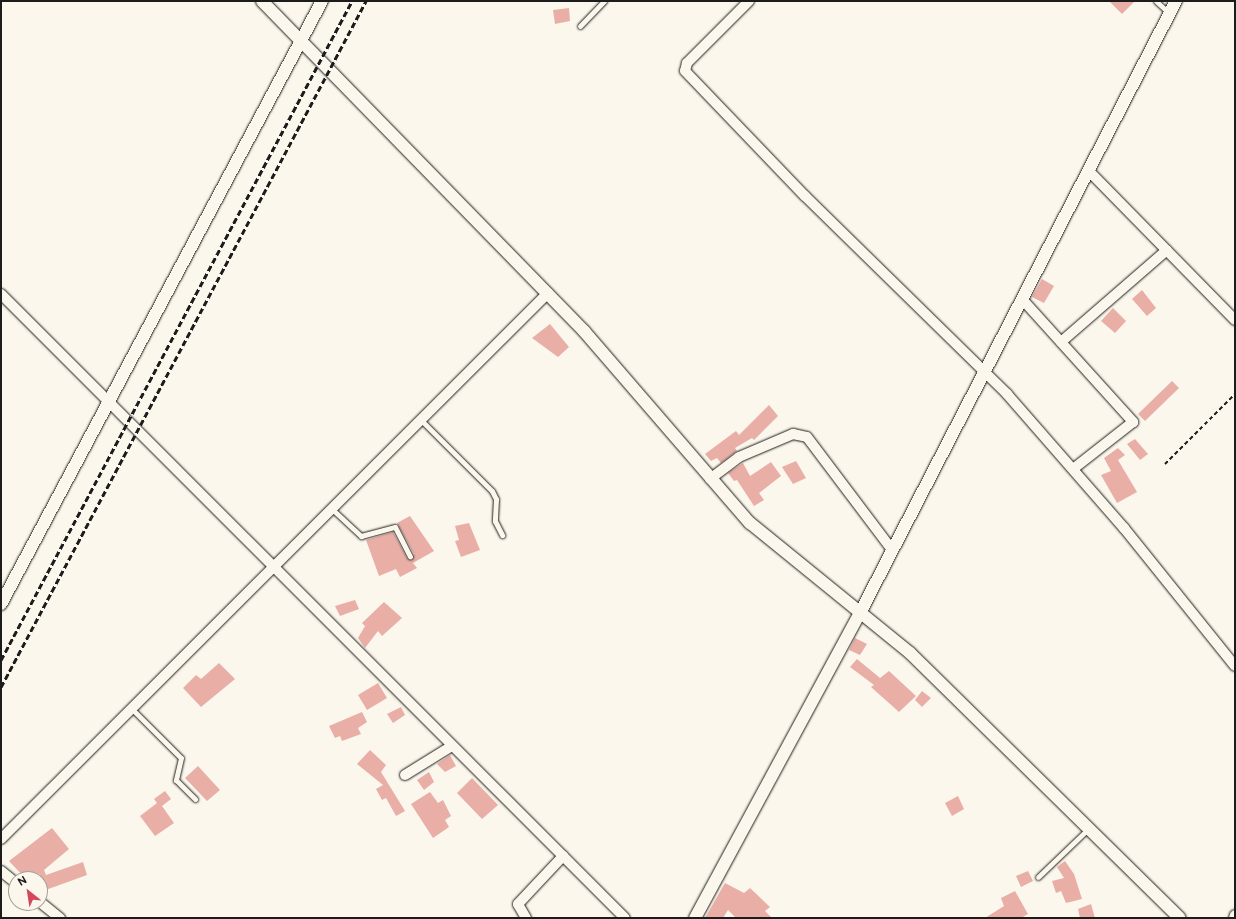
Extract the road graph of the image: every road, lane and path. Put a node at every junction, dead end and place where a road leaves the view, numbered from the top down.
1 (262, 1) edge
2 (322, 1) edge
3 (604, 1) edge
4 (749, 1) edge
5 (1156, 1) edge
6 (1176, 1) edge
7 (1170, 14) junction
8 (580, 26) dead end
9 (301, 41) junction
10 (1088, 170) junction
11 (1167, 250) junction
12 (548, 293) junction
13 (1, 294) edge
14 (1022, 299) junction
15 (1235, 320) edge
16 (1061, 342) junction
17 (985, 373) junction
18 (1235, 394) edge
19 (108, 401) junction
20 (421, 420) junction
21 (1165, 464) dead end
22 (1073, 469) junction
23 (710, 479) junction
24 (332, 508) junction
25 (502, 535) dead end
26 (892, 550) junction
27 (410, 556) dead end
28 (273, 568) junction
29 (1, 604) edge
30 (861, 611) junction
31 (1235, 666) edge
32 (132, 709) junction
33 (452, 746) junction
34 (405, 774) dead end
35 (195, 800) dead end
36 (1088, 829) junction
37 (1, 839) edge
38 (563, 856) junction
39 (1038, 877) dead end
40 (48, 908) edge
41 (1235, 915) edge
42 (60, 918) edge
43 (526, 918) edge
44 (625, 918) edge
45 (695, 918) edge
46 (1180, 918) edge
47 (1234, 918) edge

1 - 9 street
2 - 9 street
3 - 8 lane
4 - 17 street
5 - 7 lane
6 - 7 street
7 - 10 street
9 - 12 street
9 - 19 street
10 - 11 street
10 - 14 street
11 - 15 street
11 - 16 street
12 - 20 street
12 - 23 street
13 - 19 street
14 - 16 street
14 - 17 street
16 - 22 street
17 - 22 street
17 - 26 street
18 - 21 path
19 - 28 street
19 - 29 street
20 - 24 street
20 - 25 lane
22 - 31 street
23 - 26 street
23 - 30 street
24 - 27 lane
24 - 28 street
26 - 30 street
28 - 32 street
28 - 33 street
30 - 36 street
30 - 45 street
32 - 35 lane
32 - 37 street
33 - 34 street
33 - 38 street
36 - 39 lane
36 - 46 street
38 - 43 street
38 - 44 street
40 - 42 street
41 - 47 street

